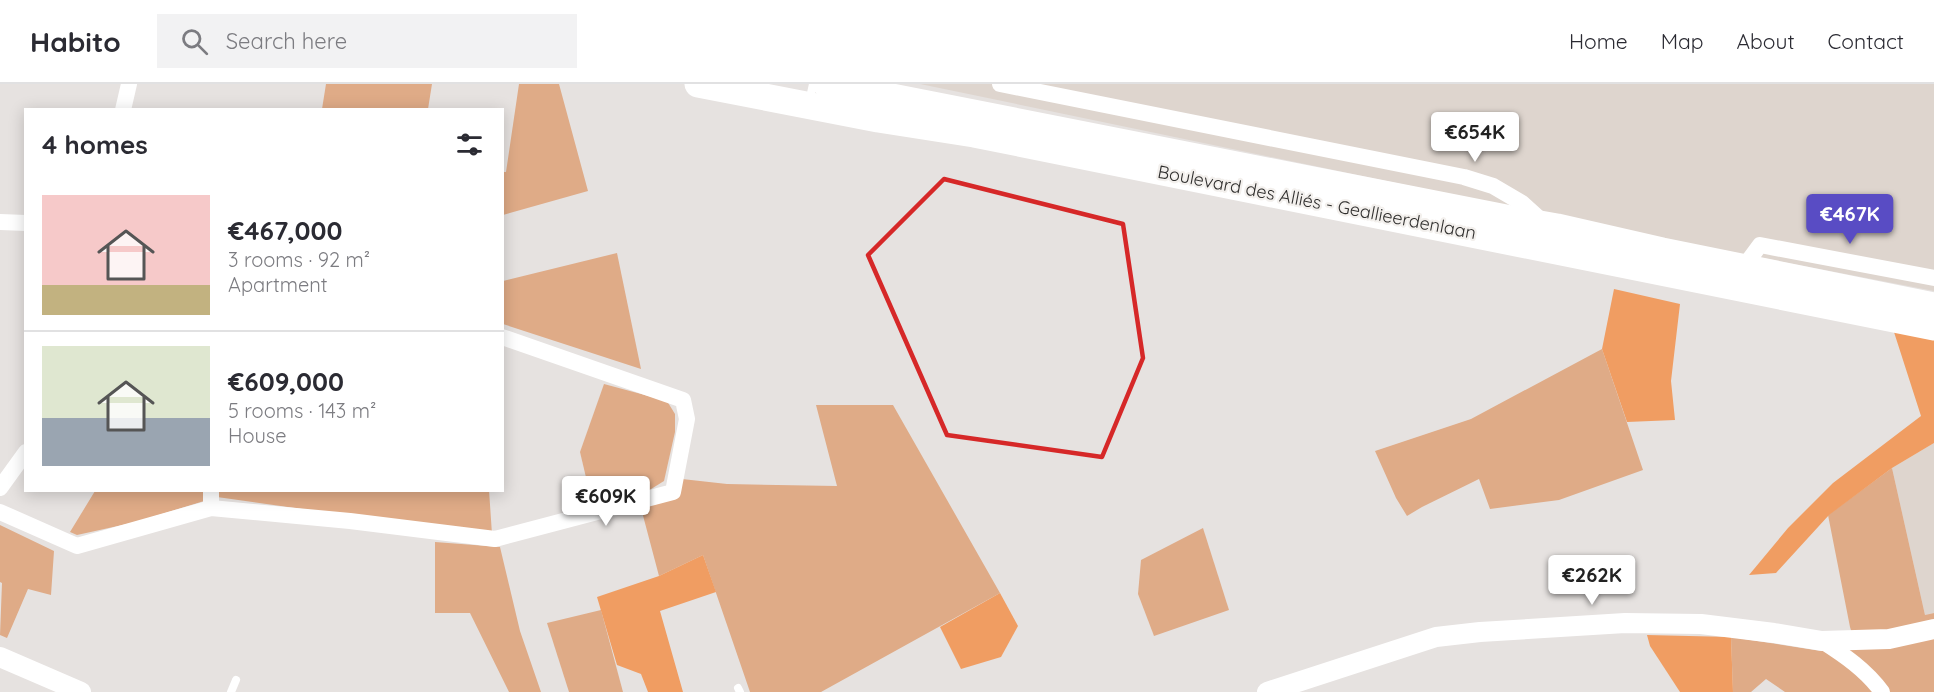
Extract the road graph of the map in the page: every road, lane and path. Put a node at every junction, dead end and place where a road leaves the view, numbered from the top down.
1 (129, 84) edge
2 (701, 84) edge
3 (826, 84) edge
4 (1000, 84) edge
5 (1061, 90) edge
6 (811, 95) edge
7 (123, 108) edge
8 (0, 222) edge
9 (24, 222) edge
10 (1546, 225) junction
11 (1743, 268) junction
12 (1934, 278) edge
13 (1934, 306) edge
14 (1934, 327) edge
15 (504, 338) edge
16 (24, 455) edge
17 (0, 488) edge
18 (212, 492) edge
19 (212, 508) junction
20 (0, 512) edge
21 (1934, 629) edge
22 (1822, 641) junction
23 (0, 657) edge
24 (236, 680) dead end
25 (81, 692) edge
26 (231, 692) edge
27 (1267, 692) edge
28 (1882, 692) edge

1 - 7 street
2 - 6 highway, Boulevard des Alliés - Geallieerdenlaan
3 - 10 highway, Boulevard des Alliés - Geallieerdenlaan
4 - 5 street
5 - 10 street
6 - 14 highway, Boulevard des Alliés - Geallieerdenlaan
8 - 9 street
10 - 11 highway, Boulevard des Alliés - Geallieerdenlaan
11 - 12 street
11 - 13 highway, Boulevard des Alliés - Geallieerdenlaan
15 - 19 street
16 - 17 street
18 - 19 street
19 - 20 street
21 - 22 street
22 - 27 street
22 - 28 street
23 - 25 street
24 - 26 lane

